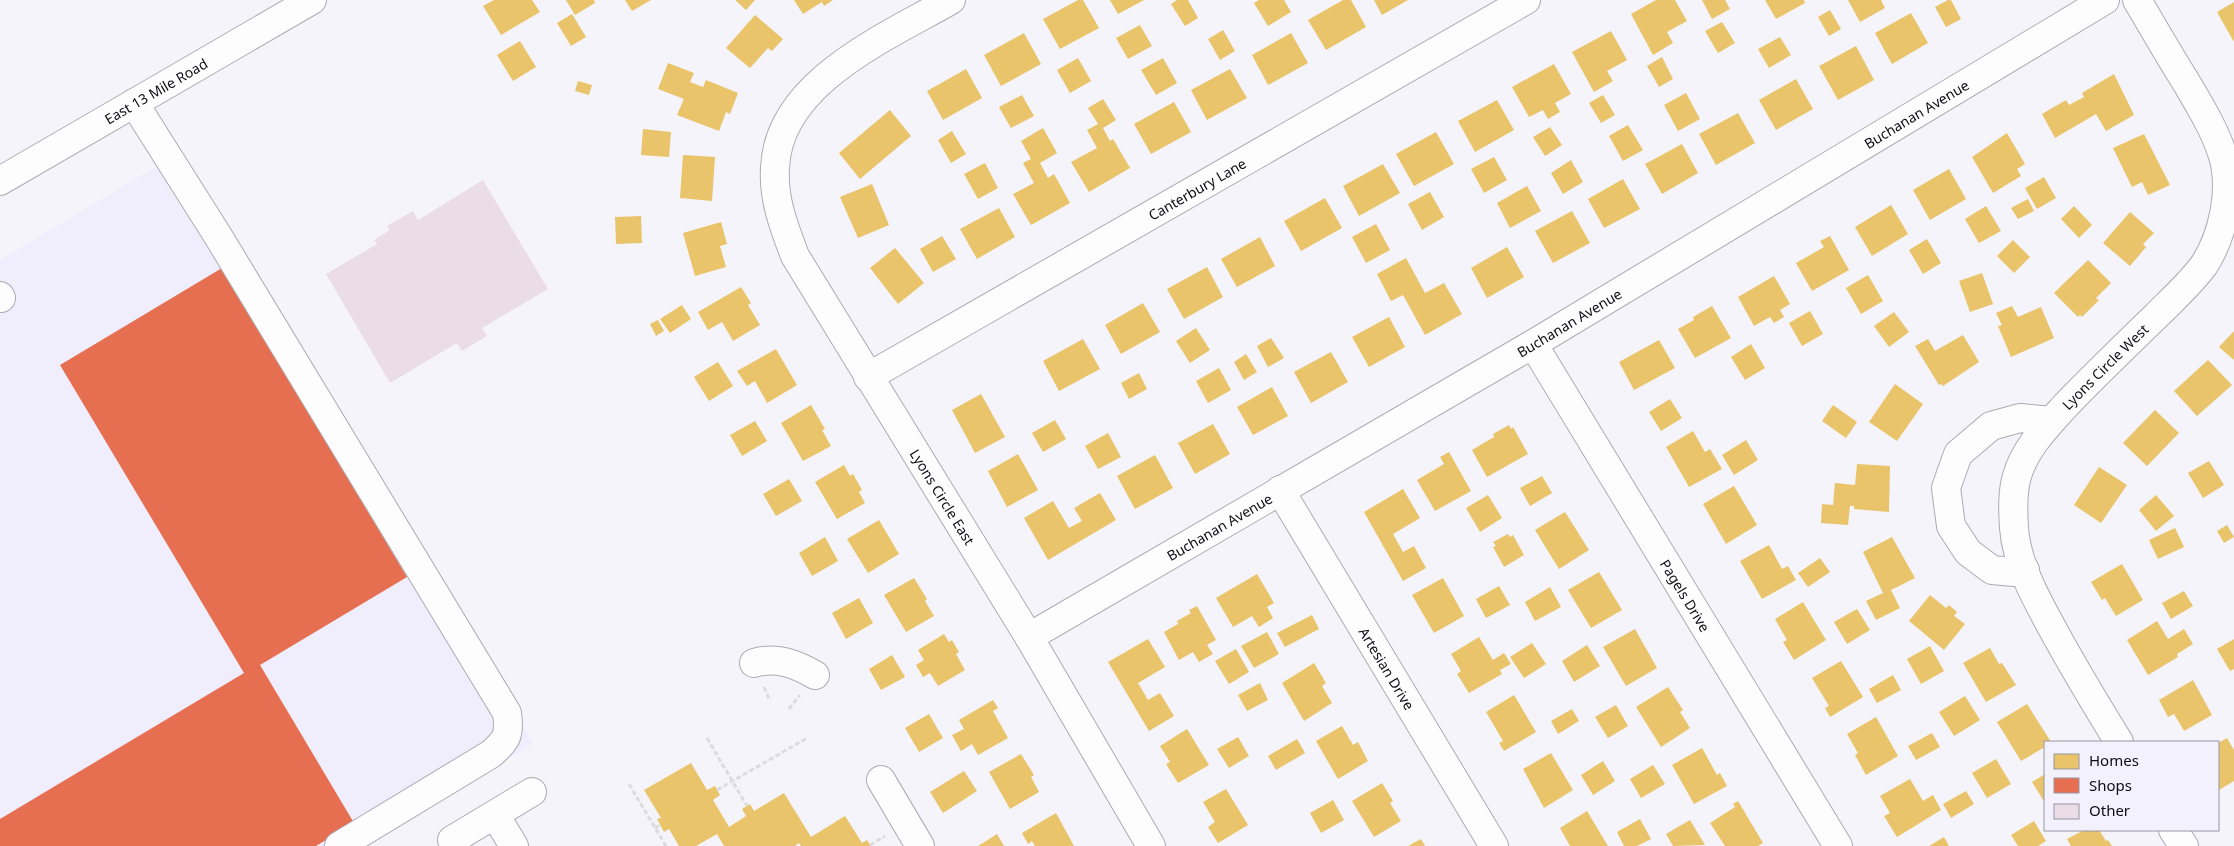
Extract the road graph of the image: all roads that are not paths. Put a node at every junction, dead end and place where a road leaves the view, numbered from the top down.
1 (312, 0) edge
2 (951, 0) edge
3 (1526, 0) edge
4 (2105, 0) edge
5 (2136, 0) edge
6 (134, 103) junction
7 (0, 180) edge
8 (1533, 344) junction
9 (868, 377) junction
10 (2052, 421) junction
11 (1280, 490) junction
12 (2025, 570) junction
13 (1029, 637) junction
14 (754, 663) dead end
15 (810, 682) road end
16 (2118, 741) edge
17 (881, 780) dead end
18 (532, 792) dead end
19 (495, 815) junction
20 (2175, 831) edge
21 (452, 840) dead end
22 (339, 846) edge
23 (514, 846) edge
24 (920, 846) edge
25 (1151, 846) edge
26 (1494, 846) edge
27 (1838, 846) edge
28 (2184, 846) edge

1 - 6 street, East 13 Mile Road
2 - 9 street, Lyons Circle East
3 - 9 street, Canterbury Lane
4 - 8 street, Buchanan Avenue
5 - 10 street, Lyons Circle West
6 - 7 street, East 13 Mile Road
6 - 22 street
8 - 11 street, Buchanan Avenue
8 - 27 street, Pagels Drive
9 - 13 street, Lyons Circle East
10 - 12 street, Lyons Circle West
10 - 12 street
11 - 13 street, Buchanan Avenue
11 - 26 street, Artesian Drive
12 - 16 street, Lyons Circle West
13 - 25 street, Lyons Circle East
14 - 15 street
17 - 24 street
18 - 19 street
19 - 21 street
19 - 23 street
20 - 28 street

